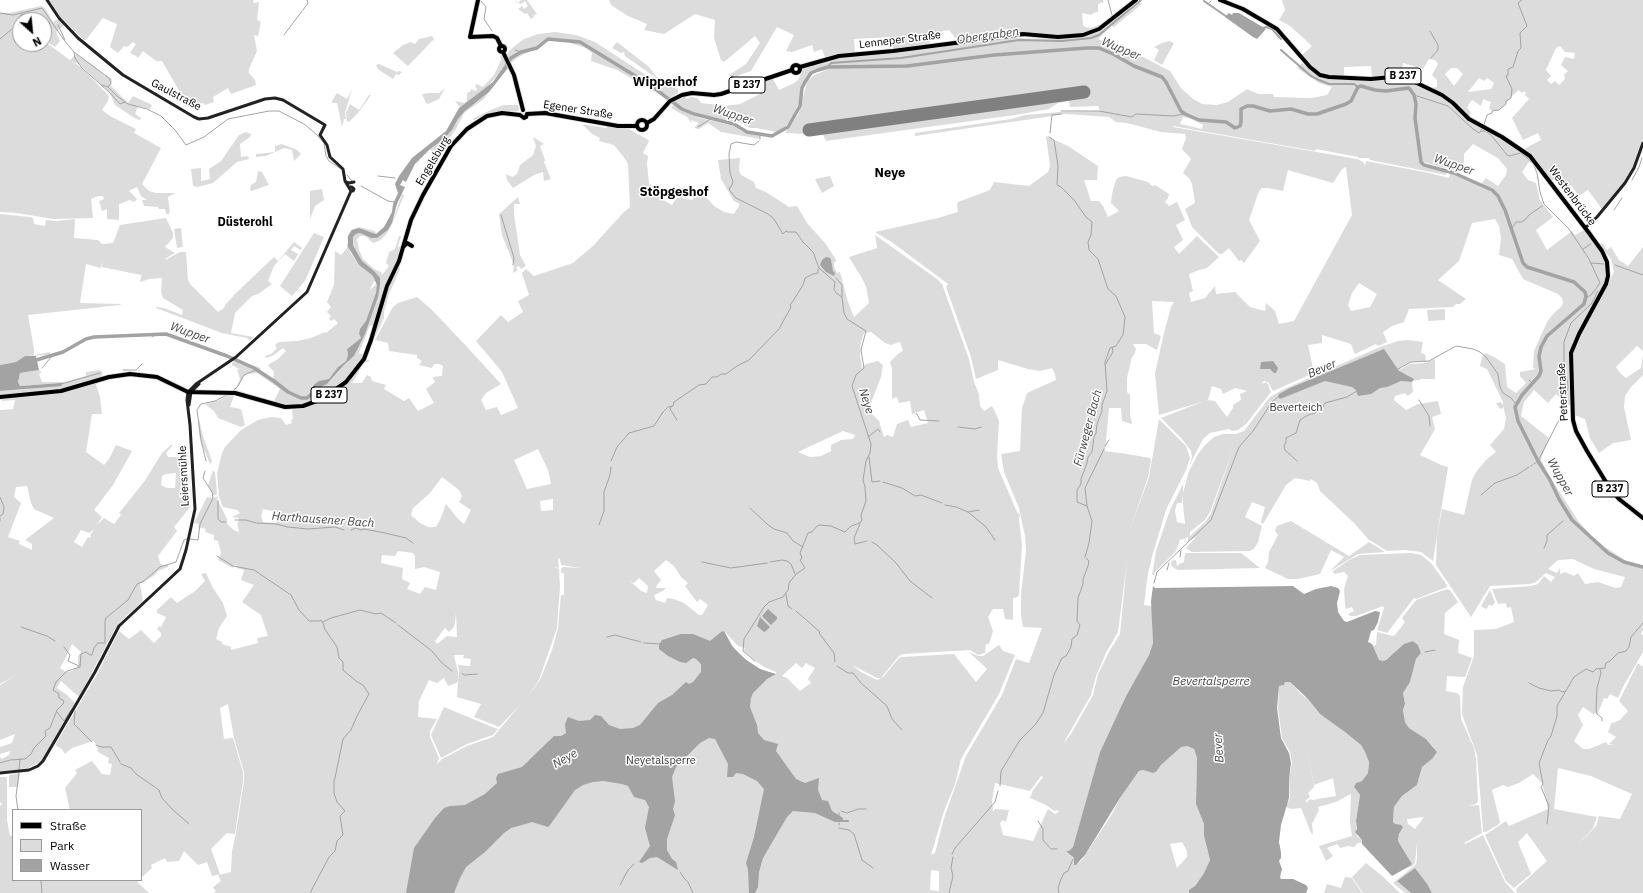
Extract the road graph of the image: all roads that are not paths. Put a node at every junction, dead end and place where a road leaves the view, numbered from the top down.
1 (47, 0) edge
2 (478, 0) edge
3 (1136, 0) edge
4 (1220, 0) edge
5 (523, 110) junction
6 (527, 114) junction
7 (520, 115) junction
8 (647, 124) junction
9 (637, 126) junction
10 (1643, 143) edge
11 (346, 182) junction
12 (354, 182) dead end
13 (1585, 228) junction
14 (412, 246) dead end
15 (403, 247) junction
16 (1602, 251) joint
17 (201, 381) junction
18 (198, 385) junction
19 (190, 392) junction
20 (202, 392) junction
21 (0, 397) edge
22 (1643, 518) edge
23 (0, 774) edge

1 - 11 main road, Gaulstraße
2 - 5 main road
3 - 8 main road, Lenneper Straße / B 237
4 - 13 main road, Westenbrücke / B 237
5 - 6 main road
5 - 7 main road
6 - 7 main road, Egener Straße
6 - 9 main road, Egener Straße
7 - 15 main road, Engelsburg / B 237
8 - 9 main road
8 - 9 main road
10 - 13 main road
11 - 12 main road
11 - 17 main road
13 - 16 main road, Westenbrücke / B 237
14 - 15 main road
15 - 20 main road, B 237
16 - 22 main road, Peterstraße / B 237
17 - 18 main road
17 - 19 main road
18 - 19 main road
18 - 20 main road
19 - 20 main road, B 237
19 - 21 main road, B 237
19 - 23 main road, Leiersmühle

